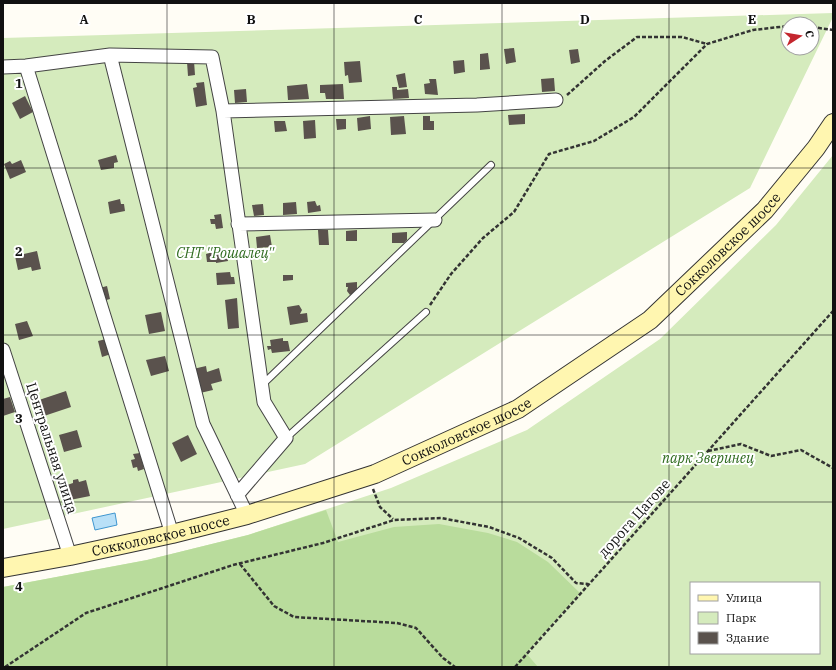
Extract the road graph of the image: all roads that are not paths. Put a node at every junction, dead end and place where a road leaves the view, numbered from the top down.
1 (110, 54) junction
2 (26, 66) junction
3 (3, 67) edge
4 (556, 100) road end
5 (223, 111) junction
6 (833, 123) edge
7 (491, 165) dead end
8 (435, 220) junction
9 (238, 224) junction
10 (426, 312) road end
11 (3, 350) edge
12 (261, 385) junction
13 (286, 438) junction
14 (237, 495) junction
15 (247, 515) junction
16 (172, 534) junction
17 (70, 556) junction
18 (3, 568) edge

1 - 2 street
1 - 5 street
1 - 14 street
2 - 3 street
2 - 16 street
4 - 5 street
5 - 9 street
6 - 15 main road, Сокколовское шоссе
7 - 8 lane
8 - 9 street
8 - 12 lane
9 - 12 street
10 - 13 lane
11 - 17 street, Центральная улица
12 - 13 street
13 - 14 street
14 - 15 street
15 - 16 main road, Сокколовское шоссе
16 - 17 main road, Сокколовское шоссе
17 - 18 main road, Сокколовское шоссе

